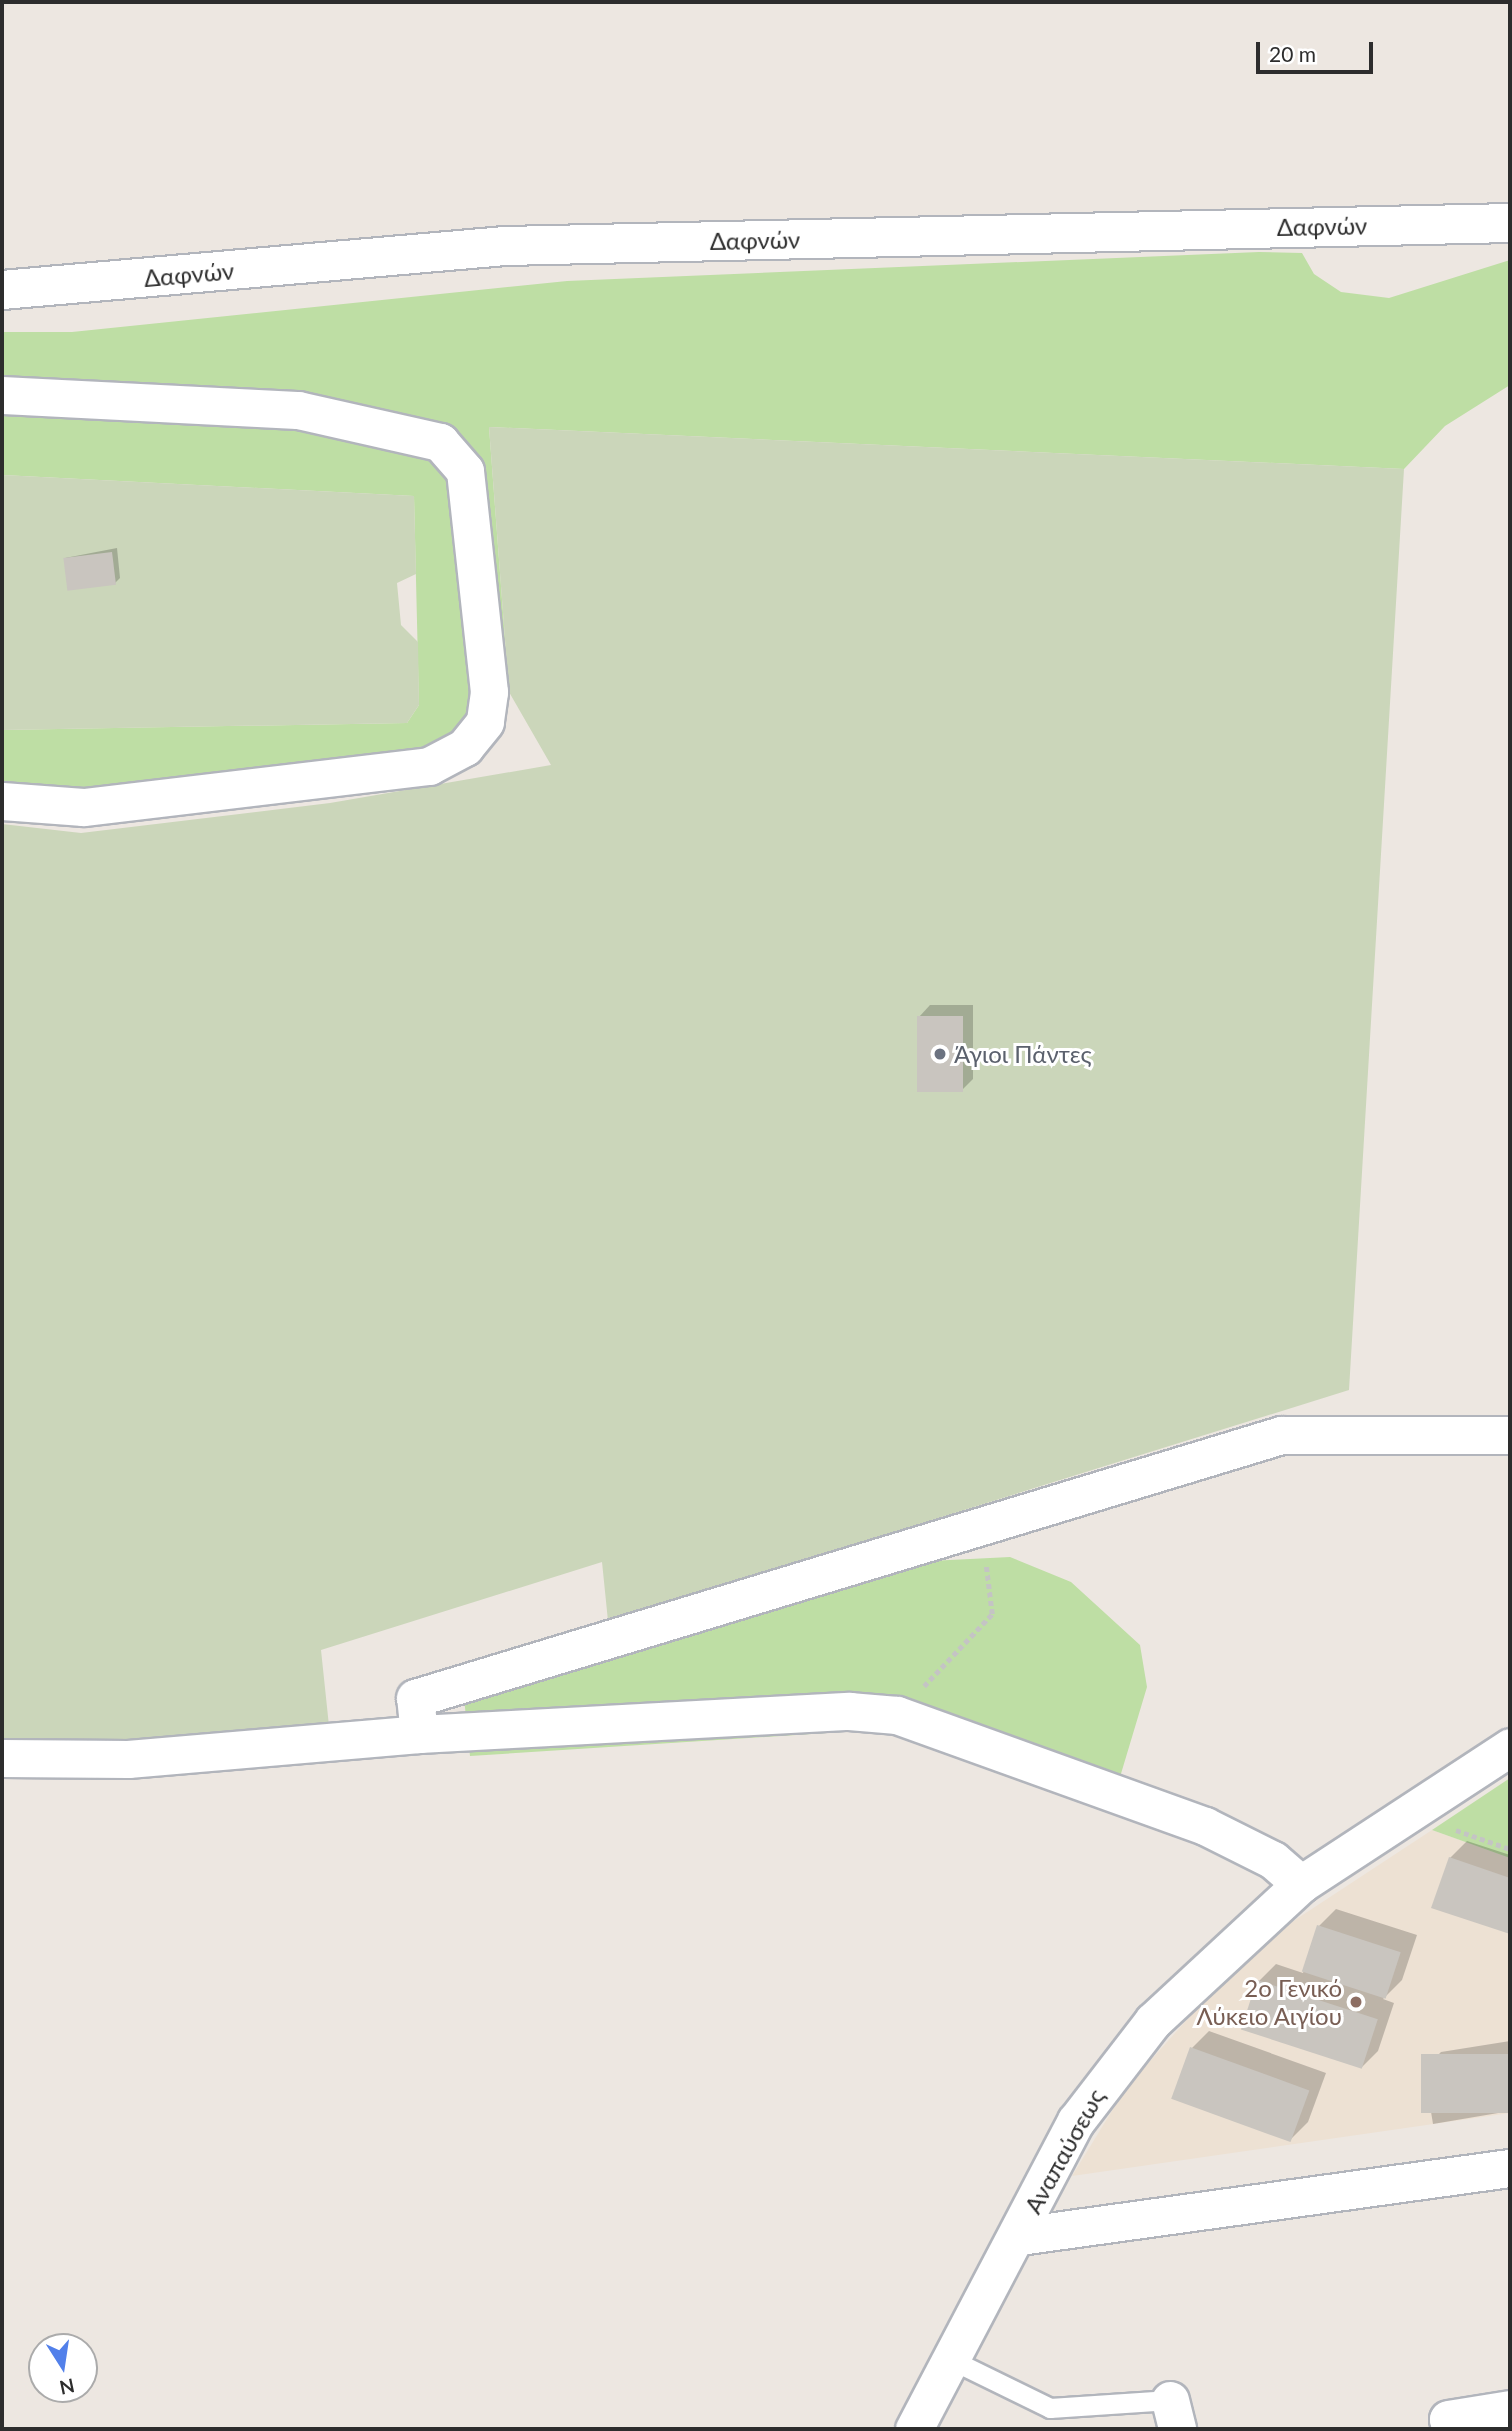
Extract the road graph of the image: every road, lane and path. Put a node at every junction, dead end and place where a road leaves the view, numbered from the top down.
1 (1510, 223) edge
2 (2, 290) edge
3 (2, 395) edge
4 (2, 801) edge
5 (1510, 1435) edge
6 (981, 1526) junction
7 (897, 1715) junction
8 (418, 1734) junction
9 (1510, 1747) edge
10 (2, 1758) edge
11 (1408, 1816) junction
12 (1510, 1849) edge
13 (1301, 1884) junction
14 (1510, 2168) edge
15 (1019, 2236) junction
16 (954, 2361) junction
17 (1510, 2409) edge
18 (1173, 2415) edge
19 (1449, 2424) edge
20 (914, 2429) edge

1 - 2 main road, Δαφνών
3 - 4 street
5 - 6 street
6 - 7 path
6 - 8 street
7 - 8 street
7 - 13 street
8 - 10 street
9 - 11 street, Αναπαύσεως
11 - 12 path
11 - 13 street, Αναπαύσεως
13 - 15 street, Αναπαύσεως
14 - 15 street
15 - 16 street, Αναπαύσεως
16 - 18 lane
16 - 20 street, Αναπαύσεως
17 - 19 street

